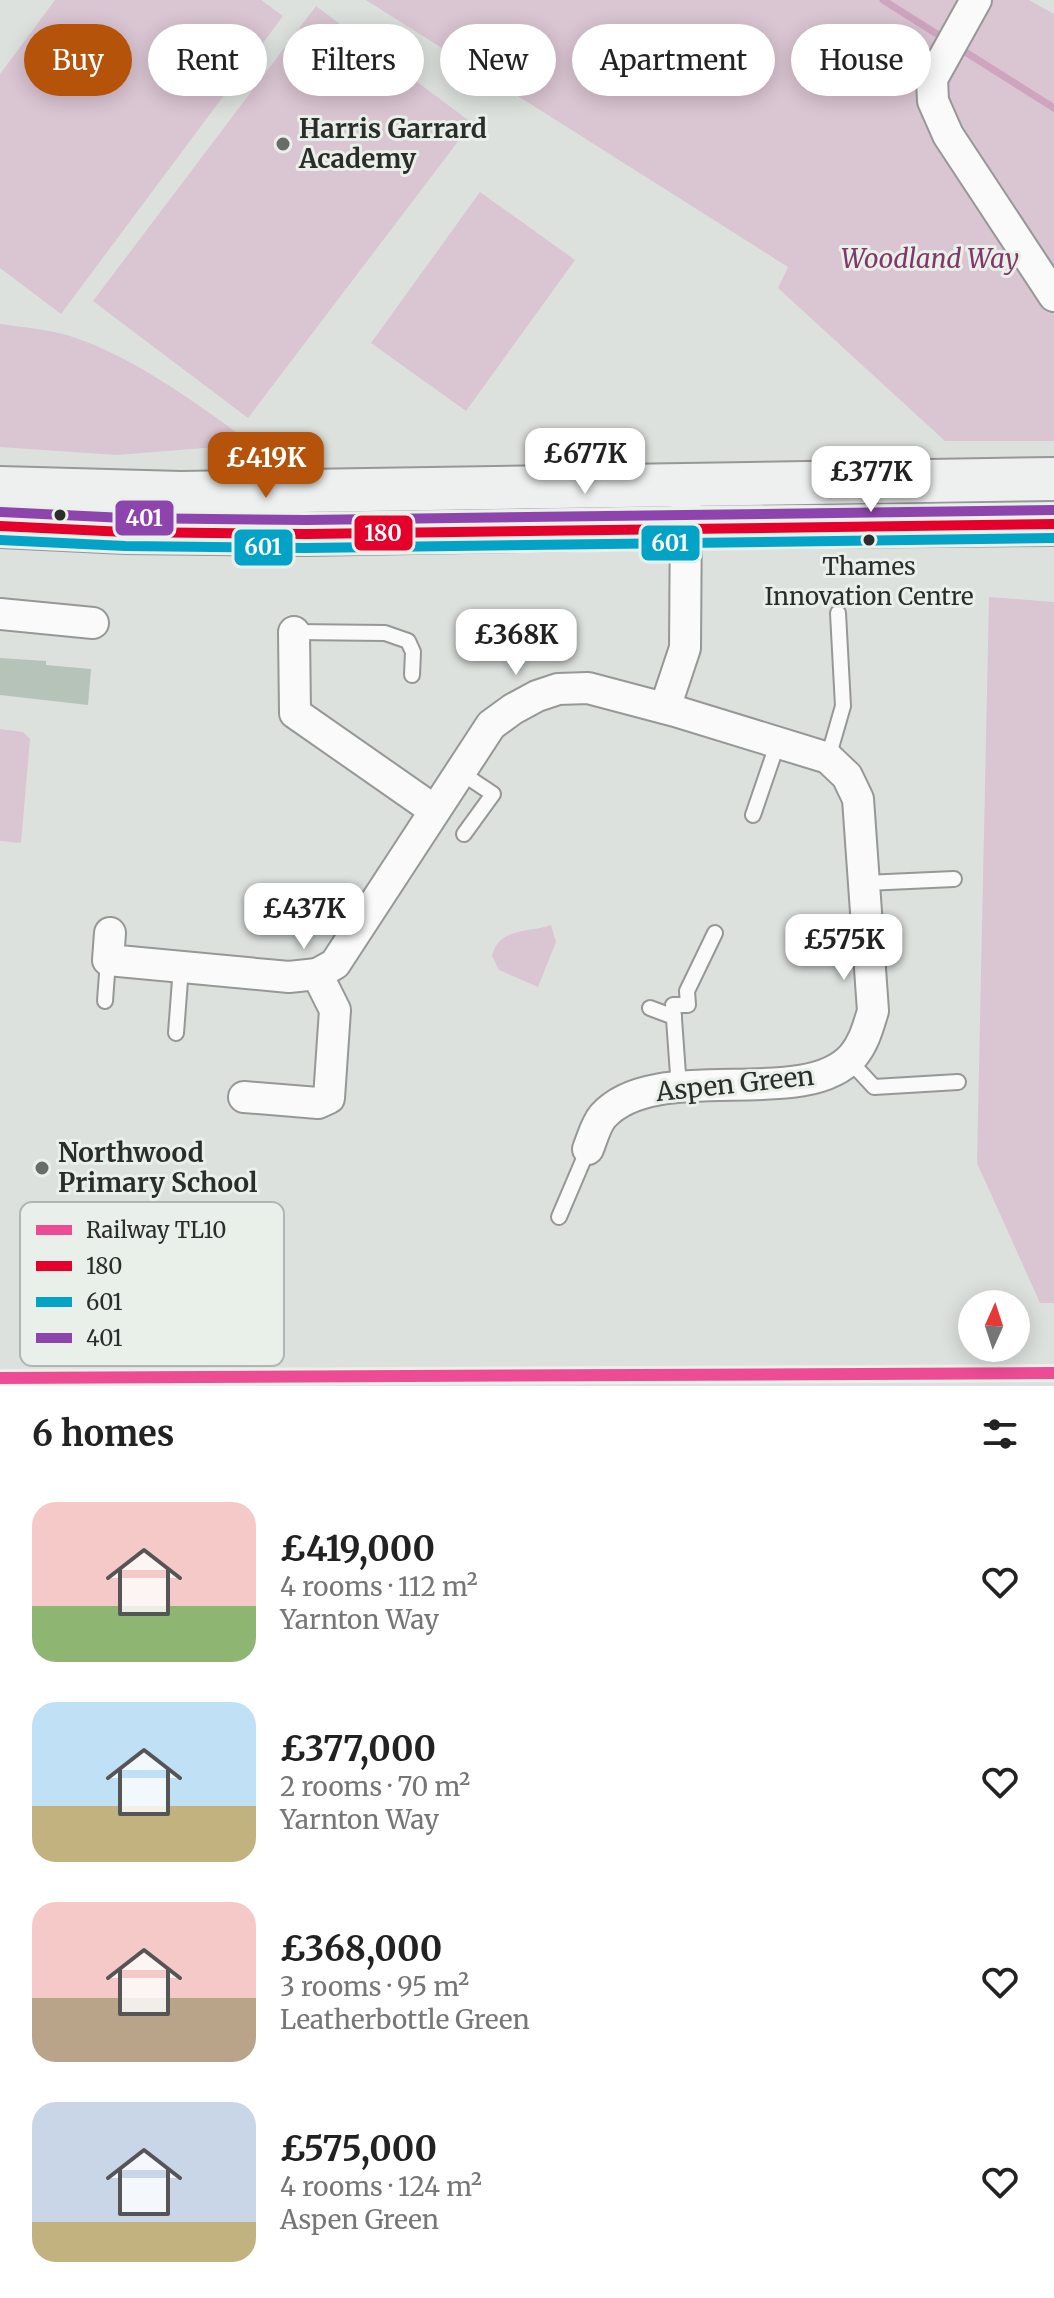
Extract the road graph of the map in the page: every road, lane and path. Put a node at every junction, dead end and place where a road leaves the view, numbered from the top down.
1 (975, 5) edge
2 (1054, 296) edge
3 (1054, 479) edge
4 (687, 484) junction
5 (0, 488) edge
6 (1054, 524) edge
7 (0, 526) edge
8 (686, 527) junction
9 (838, 613) dead end
10 (0, 614) edge
11 (93, 623) dead end
12 (294, 632) joint
13 (412, 675) dead end
14 (665, 708) junction
15 (778, 742) junction
16 (828, 758) junction
17 (460, 772) junction
18 (434, 810) junction
19 (753, 815) dead end
20 (464, 834) dead end
21 (954, 879) dead end
22 (865, 883) junction
23 (715, 933) dead end
24 (109, 946) joint
25 (181, 967) junction
26 (317, 974) junction
27 (105, 1001) dead end
28 (650, 1008) dead end
29 (674, 1017) junction
30 (176, 1033) dead end
31 (849, 1060) junction
32 (958, 1082) dead end
33 (679, 1088) junction
34 (244, 1097) dead end
35 (588, 1149) joint
36 (559, 1217) dead end

1 - 2 street
3 - 4 street
4 - 5 street
4 - 8 street
6 - 8 street
7 - 8 street
8 - 14 street
9 - 16 lane
10 - 11 street
12 - 13 lane
12 - 18 street
14 - 15 street
14 - 17 street
15 - 16 street
15 - 19 lane
16 - 22 street, Aspen Green
17 - 18 street
17 - 20 lane
18 - 26 street
21 - 22 lane
22 - 31 street, Aspen Green
23 - 29 lane
24 - 25 street
24 - 27 lane
25 - 26 street
25 - 30 lane
26 - 34 street
28 - 29 lane
29 - 33 lane
31 - 32 lane
31 - 33 street, Aspen Green
33 - 35 street, Aspen Green
35 - 36 lane

